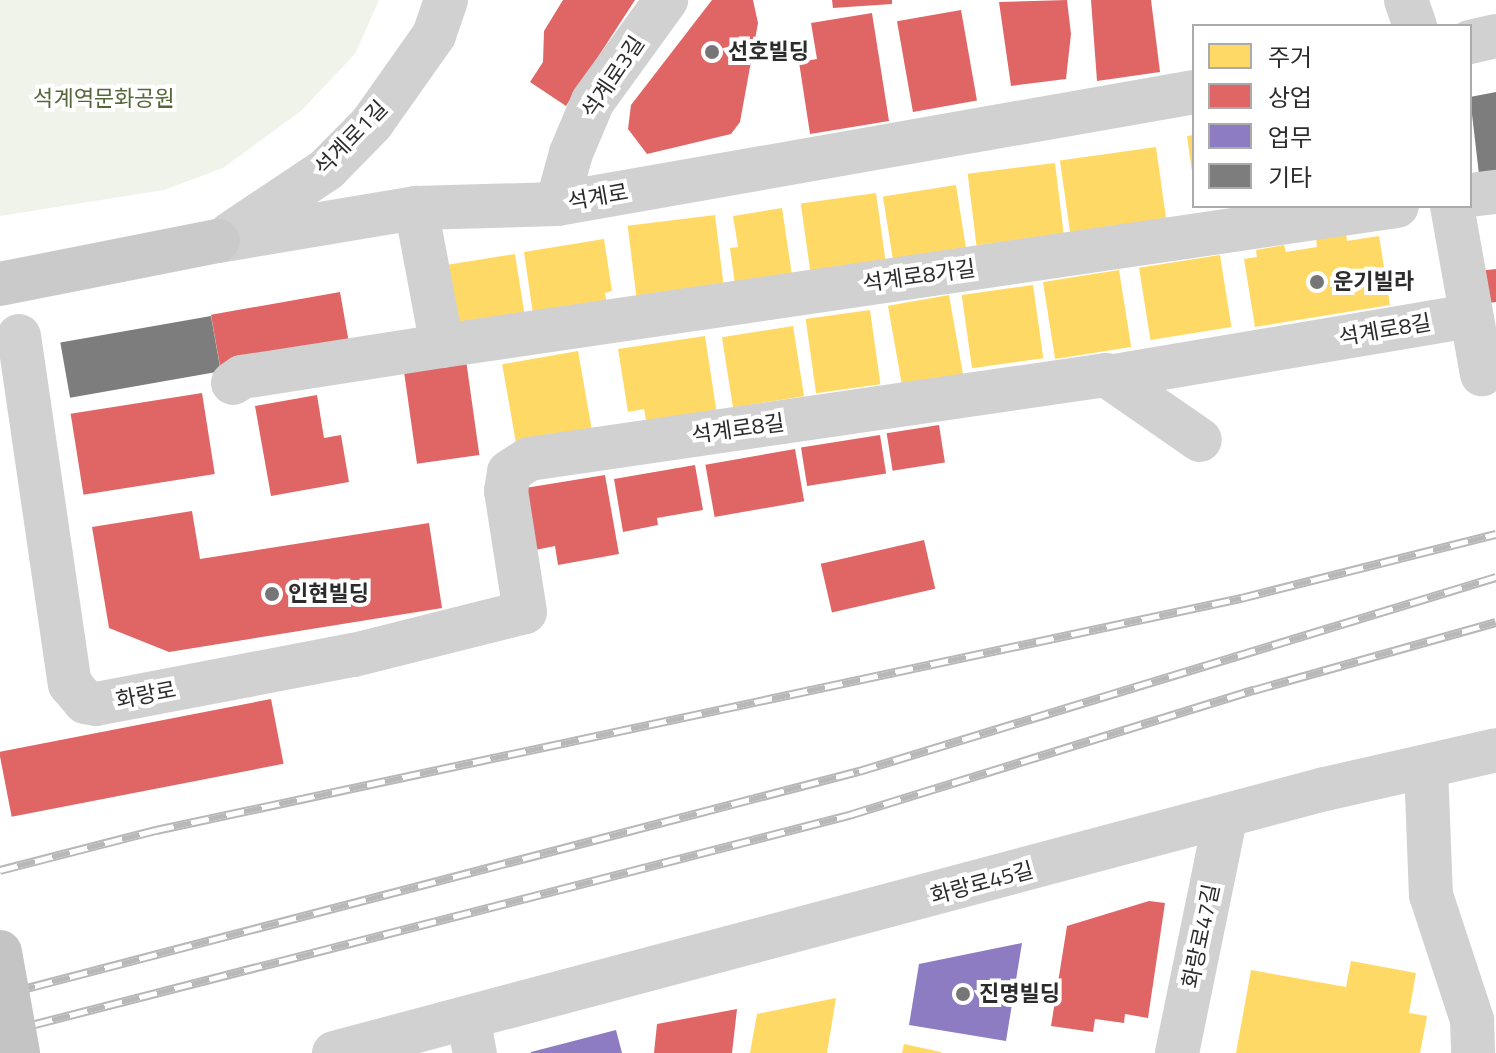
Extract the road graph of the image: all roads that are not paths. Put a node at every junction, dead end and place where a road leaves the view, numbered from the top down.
1 (446, 0) edge
2 (666, 0) edge
3 (1406, 0) edge
4 (1414, 24) edge
5 (1496, 36) edge
6 (1472, 42) edge
7 (1192, 92) edge
8 (1496, 192) edge
9 (1472, 195) edge
10 (557, 204) junction
11 (416, 208) junction
12 (1383, 208) edge
13 (1452, 208) edge
14 (218, 241) junction
15 (0, 284) edge
16 (1471, 316) junction
17 (19, 336) dead end
18 (442, 346) junction
19 (1482, 374) dead end
20 (1109, 377) junction
21 (233, 383) dead end
22 (1200, 440) dead end
23 (525, 612) joint
24 (1496, 750) edge
25 (1426, 767) junction
26 (1225, 819) junction
27 (0, 952) edge
28 (472, 1036) edge
29 (18, 1053) edge
30 (334, 1053) edge
31 (1177, 1053) edge
32 (1473, 1053) edge

1 - 14 street, 석계로1길
2 - 10 street, 석계로3길
3 - 4 street
5 - 6 street
7 - 10 street, 석계로
8 - 9 street
10 - 11 street, 석계로
11 - 14 street, 석계로
11 - 18 street
12 - 18 street, 석계로8가길
13 - 16 street
14 - 15 main road, 석계로
16 - 19 street
16 - 20 street, 석계로8길
17 - 23 street, 화랑로
18 - 21 street, 석계로8가길
20 - 22 street
20 - 23 street, 석계로8길
24 - 25 street, 화랑로45길
25 - 26 street, 화랑로45길
25 - 32 street
26 - 28 street, 화랑로45길
26 - 31 street, 화랑로47길
27 - 29 main road, bridge
28 - 30 street, 화랑로45길

